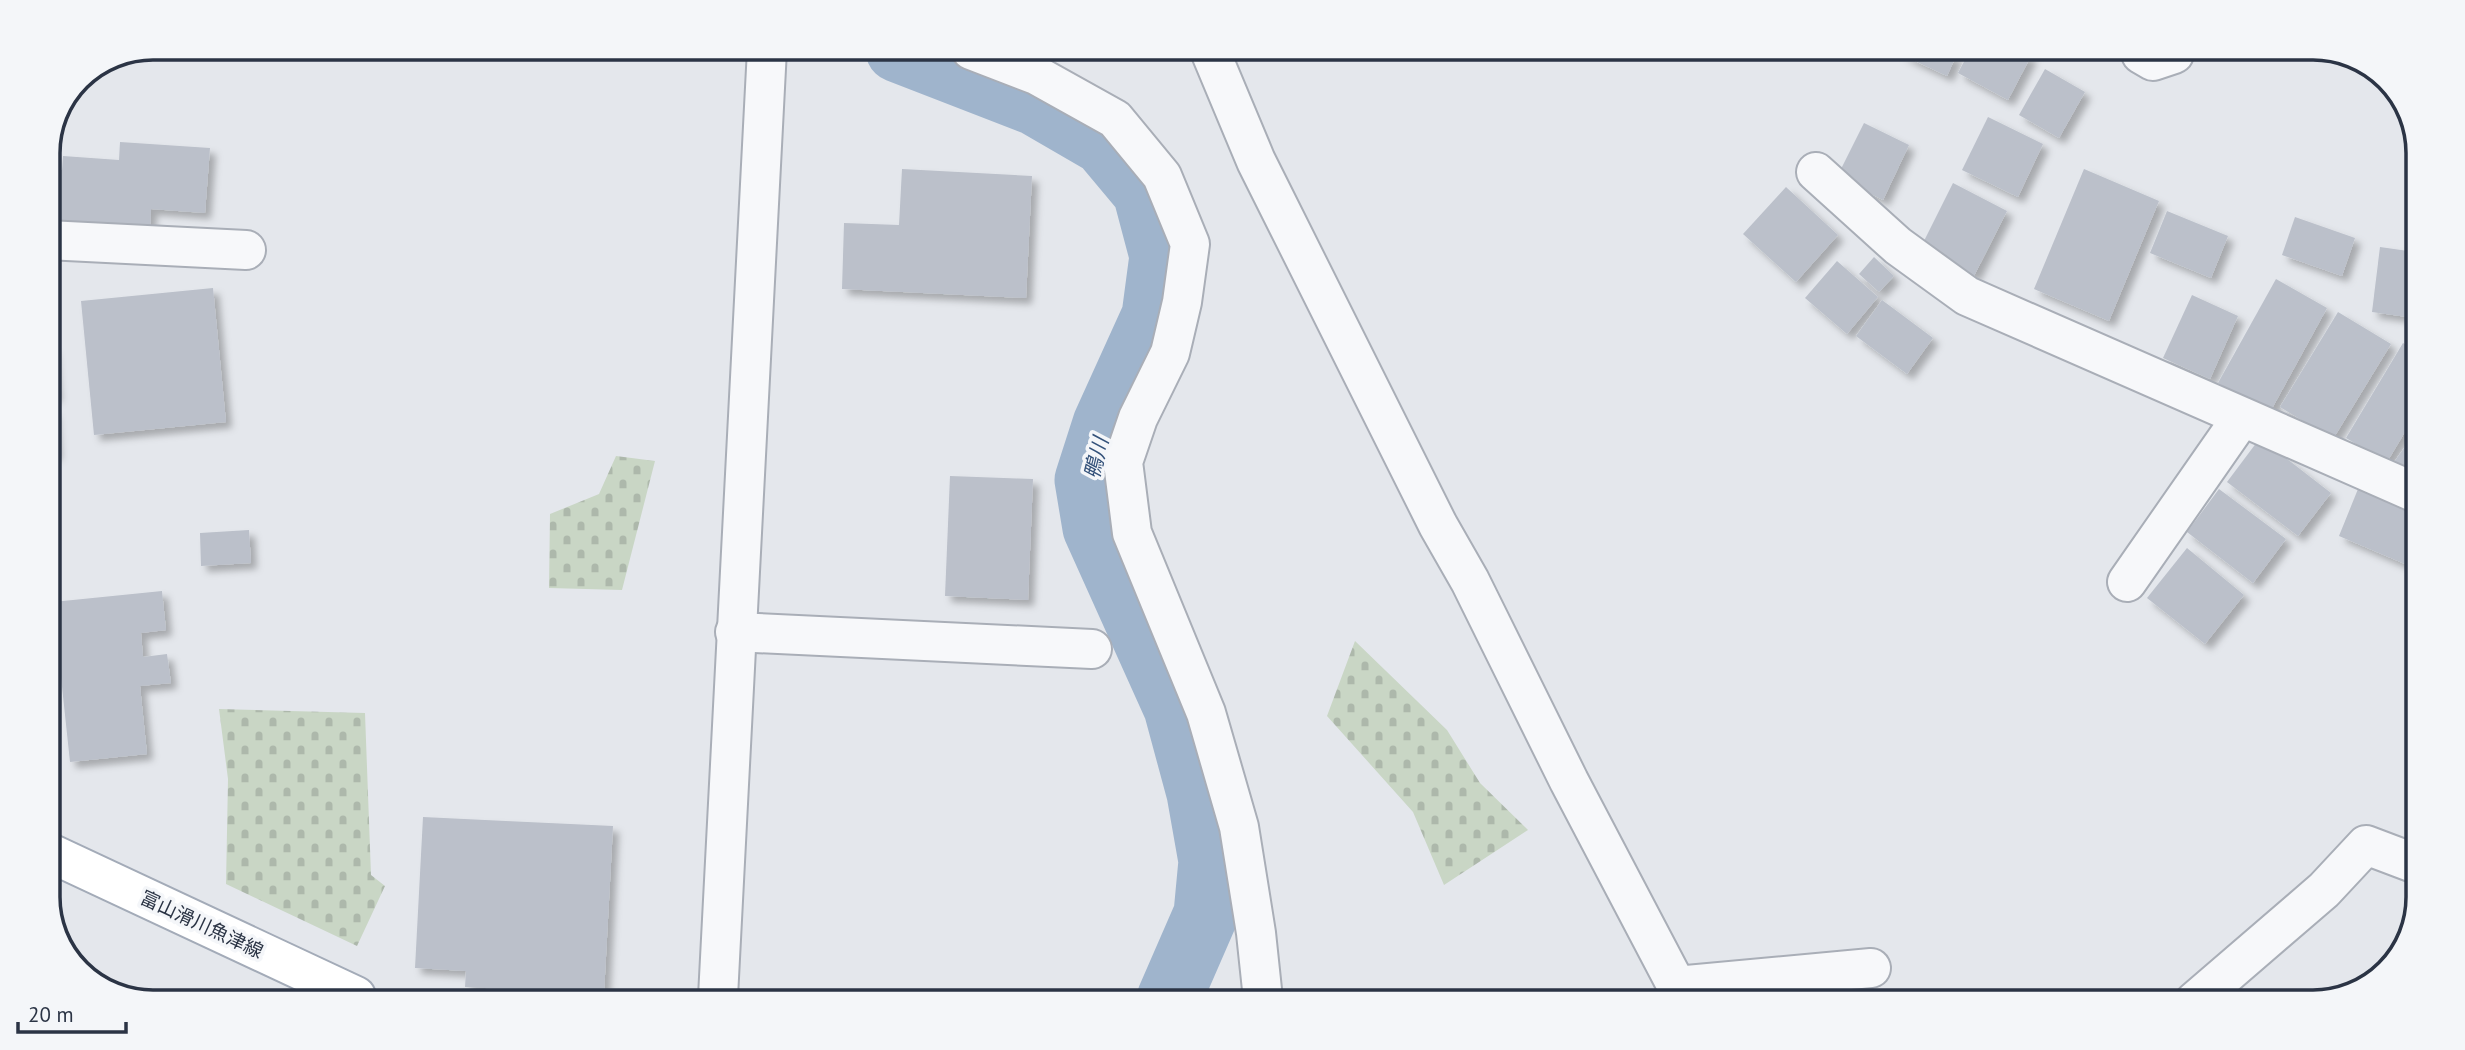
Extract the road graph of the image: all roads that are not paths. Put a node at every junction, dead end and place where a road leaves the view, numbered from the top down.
1 (765, 60) edge
2 (997, 60) edge
3 (1214, 60) edge
4 (1816, 172) dead end
5 (60, 241) edge
6 (246, 250) dead end
7 (2242, 417) junction
8 (2405, 488) edge
9 (2127, 582) dead end
10 (736, 632) junction
11 (1092, 649) dead end
12 (60, 858) edge
13 (2406, 860) edge
14 (1871, 968) dead end
15 (343, 990) edge
16 (718, 990) edge
17 (1262, 990) edge
18 (1678, 990) edge
19 (1703, 990) edge
20 (2208, 990) edge

1 - 10 street
2 - 17 street
3 - 18 street
4 - 7 street
5 - 6 street
7 - 8 street
7 - 9 street
10 - 11 street
10 - 16 street
12 - 15 main road, 富山滑川魚津線
13 - 20 street
14 - 19 street

